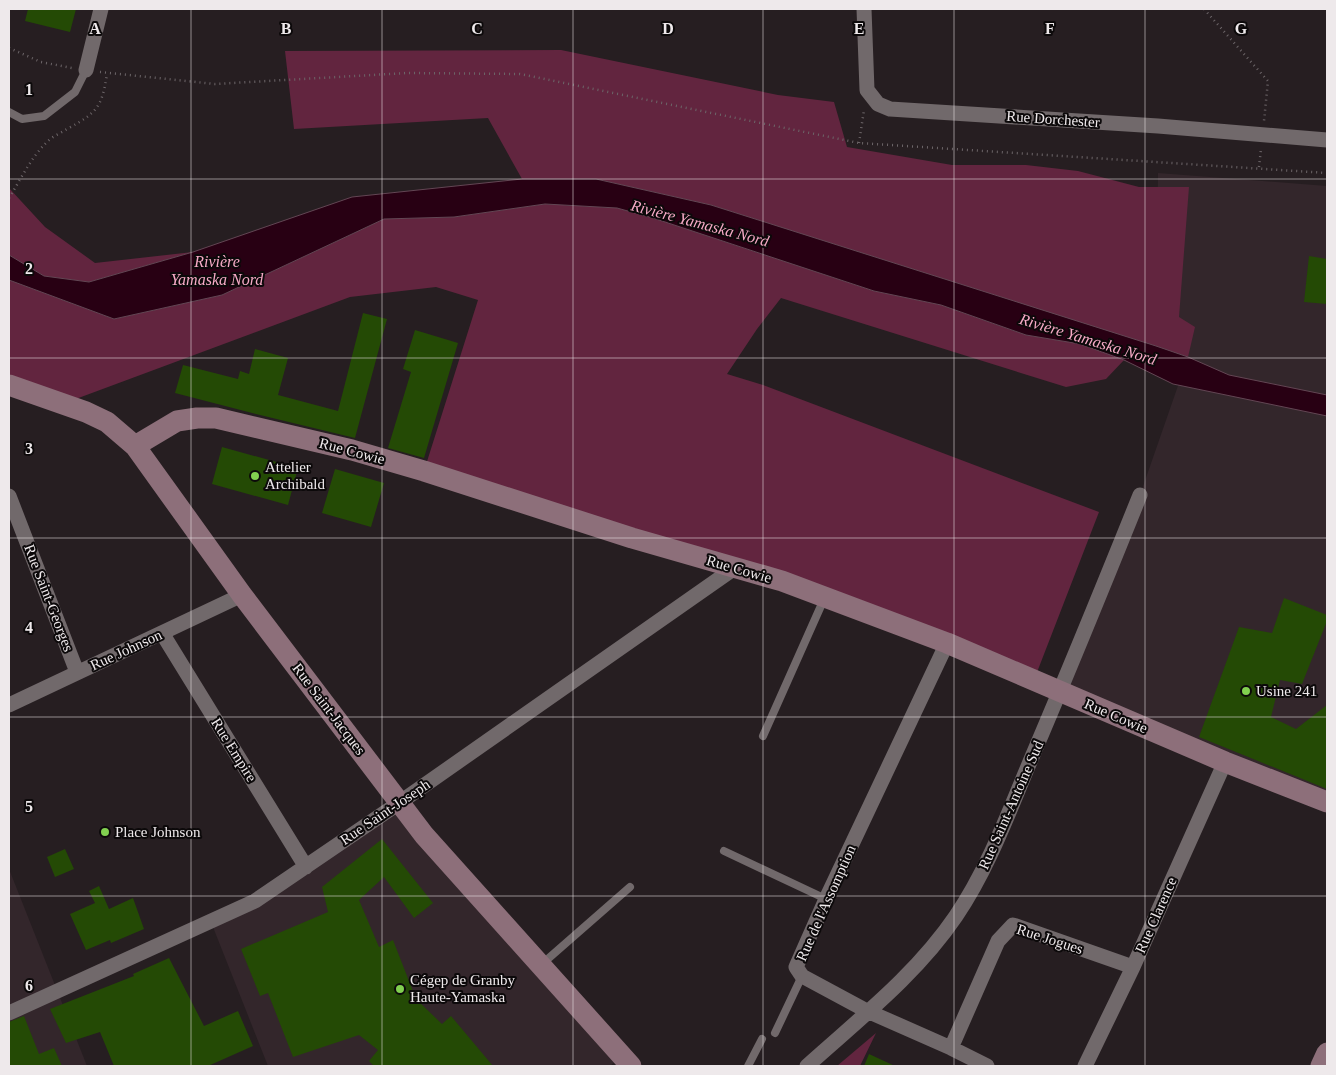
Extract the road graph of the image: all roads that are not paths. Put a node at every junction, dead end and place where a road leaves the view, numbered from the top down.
1 (100, 9) edge
2 (864, 9) edge
3 (86, 70) joint
4 (9, 112) edge
5 (1327, 140) edge
6 (9, 385) edge
7 (135, 446) junction
8 (1140, 495) dead end
9 (9, 496) edge
10 (736, 567) junction
11 (242, 595) junction
12 (825, 597) junction
13 (162, 633) junction
14 (947, 643) junction
15 (78, 672) junction
16 (1060, 692) junction
17 (9, 705) edge
18 (763, 736) dead end
19 (1225, 762) junction
20 (1327, 802) edge
21 (399, 803) junction
22 (724, 851) dead end
23 (306, 867) junction
24 (630, 887) dead end
25 (826, 899) junction
26 (541, 965) junction
27 (1133, 967) junction
28 (802, 976) junction
29 (867, 1011) junction
30 (9, 1013) edge
31 (775, 1033) dead end
32 (762, 1039) dead end
33 (951, 1048) junction
34 (1327, 1053) edge
35 (631, 1066) edge
36 (748, 1066) edge
37 (807, 1066) edge
38 (986, 1066) edge
39 (1085, 1066) edge
40 (1320, 1066) edge

1 - 3 street
2 - 5 street, Rue Dorchester
3 - 4 lane
6 - 7 street, Rue Saint-Jacques
7 - 10 street, Rue Cowie
7 - 11 street, Rue Saint-Jacques
8 - 16 street, Rue Saint-Antoine Sud
9 - 15 street, Rue Saint-Georges
10 - 12 street, Rue Cowie
10 - 21 street, Rue Saint-Joseph
11 - 13 street, Rue Johnson
11 - 21 street, Rue Saint-Jacques
12 - 14 street, Rue Cowie
12 - 18 lane
13 - 15 street, Rue Johnson
13 - 23 street, Rue Empire
14 - 16 street, Rue Cowie
14 - 25 street, Rue de l'Assomption
15 - 17 street, Rue Johnson
16 - 19 street, Rue Cowie
16 - 29 street, Rue Saint-Antoine Sud
19 - 20 street, Rue Cowie
19 - 27 street, Rue Clarence
21 - 23 street, Rue Saint-Joseph
21 - 26 street, Rue Saint-Jacques
22 - 25 lane
23 - 30 street, Rue Saint-Joseph
24 - 26 lane
25 - 28 street, Rue de l'Assomption
26 - 35 street, Rue Saint-Jacques
27 - 33 street, Rue Jogues
27 - 39 street, Rue Clarence
28 - 29 street, Rue de l'Assomption
28 - 31 lane
29 - 33 street, Rue de l'Assomption
29 - 37 street, Rue Saint-Antoine Sud
32 - 36 lane
33 - 38 street, Rue de l'Assomption
34 - 40 street

